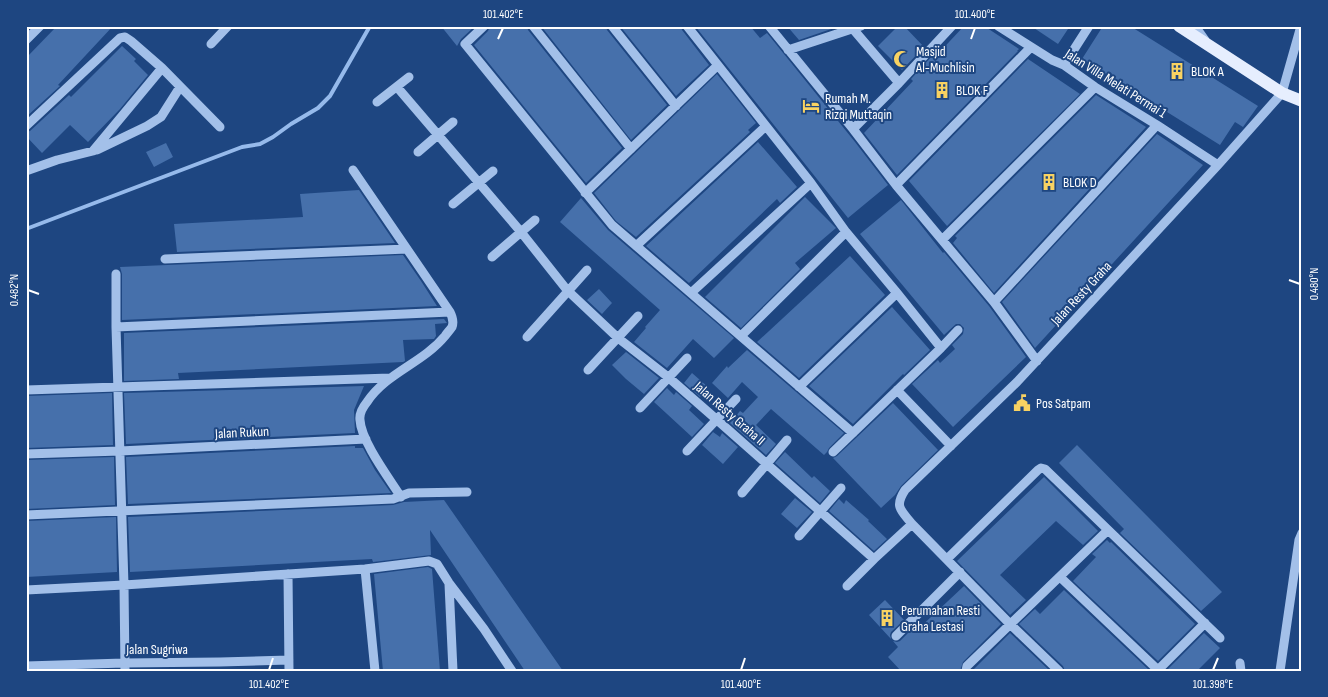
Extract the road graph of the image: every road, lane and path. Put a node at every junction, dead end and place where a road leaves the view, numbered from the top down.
1 (40, 26) edge
2 (228, 26) edge
3 (484, 26) edge
4 (533, 26) edge
5 (612, 26) edge
6 (687, 26) edge
7 (769, 26) edge
8 (952, 26) edge
9 (998, 26) edge
10 (1089, 26) edge
11 (1179, 26) edge
12 (1195, 26) edge
13 (1301, 26) edge
14 (857, 28) edge
15 (26, 40) edge
16 (211, 44) dead end
17 (1209, 45) junction
18 (1031, 47) junction
19 (788, 50) junction
20 (718, 65) junction
21 (1064, 65) junction
22 (162, 68) junction
23 (409, 77) dead end
24 (899, 83) junction
25 (180, 87) junction
26 (397, 87) junction
27 (1095, 87) junction
28 (1282, 93) junction
29 (1302, 101) edge
30 (377, 102) dead end
31 (676, 106) junction
32 (453, 122) dead end
33 (1157, 124) junction
34 (26, 126) edge
35 (766, 126) junction
36 (220, 127) dead end
37 (853, 128) junction
38 (437, 135) junction
39 (631, 149) junction
40 (93, 152) junction
41 (418, 152) dead end
42 (1218, 165) junction
43 (353, 170) dead end
44 (493, 170) dead end
45 (26, 171) edge
46 (478, 183) junction
47 (811, 183) junction
48 (896, 185) junction
49 (586, 193) junction
50 (453, 204) dead end
51 (535, 220) dead end
52 (521, 232) junction
53 (846, 232) junction
54 (942, 240) junction
55 (636, 246) junction
56 (407, 249) junction
57 (492, 257) dead end
58 (165, 259) dead end
59 (587, 270) dead end
60 (116, 274) dead end
61 (567, 290) junction
62 (691, 293) junction
63 (897, 293) junction
64 (994, 302) junction
65 (450, 312) junction
66 (638, 316) dead end
67 (116, 327) junction
68 (958, 330) dead end
69 (527, 336) dead end
70 (742, 336) junction
71 (618, 338) junction
72 (941, 348) junction
73 (686, 358) dead end
74 (1036, 361) junction
75 (588, 370) dead end
76 (668, 377) junction
77 (390, 378) junction
78 (799, 387) junction
79 (118, 388) junction
80 (26, 390) edge
81 (897, 390) junction
82 (736, 399) dead end
83 (640, 408) dead end
84 (716, 418) junction
85 (853, 432) junction
86 (366, 439) junction
87 (787, 440) dead end
88 (951, 446) junction
89 (120, 451) junction
90 (687, 451) dead end
91 (833, 452) dead end
92 (26, 454) edge
93 (766, 463) junction
94 (841, 488) dead end
95 (467, 492) dead end
96 (742, 493) dead end
97 (401, 497) junction
98 (122, 510) junction
99 (820, 512) junction
100 (26, 515) edge
101 (912, 524) junction
102 (1108, 530) junction
103 (1302, 533) edge
104 (799, 536) dead end
105 (874, 559) junction
106 (947, 559) junction
107 (365, 569) junction
108 (960, 572) junction
109 (288, 574) junction
110 (1060, 577) junction
111 (449, 583) junction
112 (124, 585) junction
113 (847, 586) dead end
114 (26, 590) edge
115 (1205, 623) junction
116 (1011, 625) junction
117 (896, 636) dead end
118 (1220, 638) dead end
119 (288, 660) junction
120 (26, 666) edge
121 (220, 666) edge
122 (125, 667) edge
123 (1158, 670) edge
124 (289, 671) edge
125 (375, 671) edge
126 (453, 671) edge
127 (512, 671) edge
128 (966, 671) edge
129 (1059, 671) edge
130 (1280, 671) edge

1 - 15 street
2 - 16 street
3 - 49 street
4 - 39 street
5 - 31 street
6 - 20 street
7 - 19 street
8 - 24 street
9 - 18 street, Jalan Villa Melati Permai 1
10 - 21 street
11 - 17 main road
12 - 17 street
13 - 28 street
14 - 19 street
14 - 24 street
17 - 28 main road
18 - 21 street, Jalan Villa Melati Permai 1
18 - 48 street
19 - 37 street
20 - 31 street
20 - 35 street
21 - 27 street, Jalan Villa Melati Permai 1
22 - 25 street
22 - 34 street
22 - 40 street
23 - 26 street
24 - 37 street
25 - 36 street
25 - 40 street
26 - 30 street
26 - 38 street, Jalan Resty Graha II
27 - 33 street, Jalan Villa Melati Permai 1
27 - 54 street
28 - 29 main road
28 - 42 street, Jalan Resty Graha
31 - 39 street
32 - 38 street
33 - 42 street, Jalan Villa Melati Permai 1
33 - 64 street
35 - 47 street
35 - 55 street
37 - 48 street
38 - 41 street
38 - 46 street, Jalan Resty Graha II
39 - 49 street
40 - 45 street
42 - 74 street, Jalan Resty Graha
43 - 56 street
44 - 46 street
46 - 50 street
46 - 52 street, Jalan Resty Graha II
47 - 53 street
47 - 62 street
48 - 54 street
49 - 55 street
51 - 52 street
52 - 57 street
52 - 61 street, Jalan Resty Graha II
53 - 63 street
53 - 70 street
54 - 64 street
55 - 62 street
56 - 58 street
56 - 65 street
59 - 61 street
60 - 67 street
61 - 69 street
61 - 71 street, Jalan Resty Graha II
62 - 70 street
63 - 72 street
63 - 78 street
64 - 74 street
65 - 67 street
65 - 77 street
66 - 71 street
67 - 79 street
68 - 72 street
70 - 78 street
71 - 75 street
71 - 76 street, Jalan Resty Graha II
72 - 81 street
73 - 76 street
74 - 88 street, Jalan Resty Graha
76 - 83 street
76 - 84 street, Jalan Resty Graha II
77 - 79 street
77 - 86 street
78 - 85 street
79 - 80 street
79 - 89 street
81 - 85 street
81 - 88 street
82 - 84 street
84 - 90 street
84 - 93 street, Jalan Resty Graha II
85 - 91 street
86 - 89 street, Jalan Rukun
86 - 97 street
87 - 93 street
88 - 101 street, Jalan Resty Graha
89 - 92 street, Jalan Rukun
89 - 98 street
93 - 96 street
93 - 99 street, Jalan Resty Graha II
94 - 99 street
95 - 97 street
97 - 98 street
98 - 100 street
98 - 112 street
99 - 104 street
99 - 105 street, Jalan Resty Graha II
101 - 105 street
101 - 106 street
102 - 106 street
102 - 110 street
102 - 115 street
103 - 130 street
105 - 113 street
106 - 108 street
107 - 109 street
107 - 111 street
107 - 125 street
108 - 116 street
108 - 117 street
109 - 112 street
109 - 119 street
110 - 116 street
110 - 123 street
111 - 126 street
111 - 127 street
112 - 114 street
112 - 122 street
115 - 118 street
115 - 123 street
116 - 128 street
116 - 129 street
119 - 121 street, Jalan Sugriwa
119 - 124 street
120 - 122 street, Jalan Sugriwa
121 - 122 street, Jalan Sugriwa

